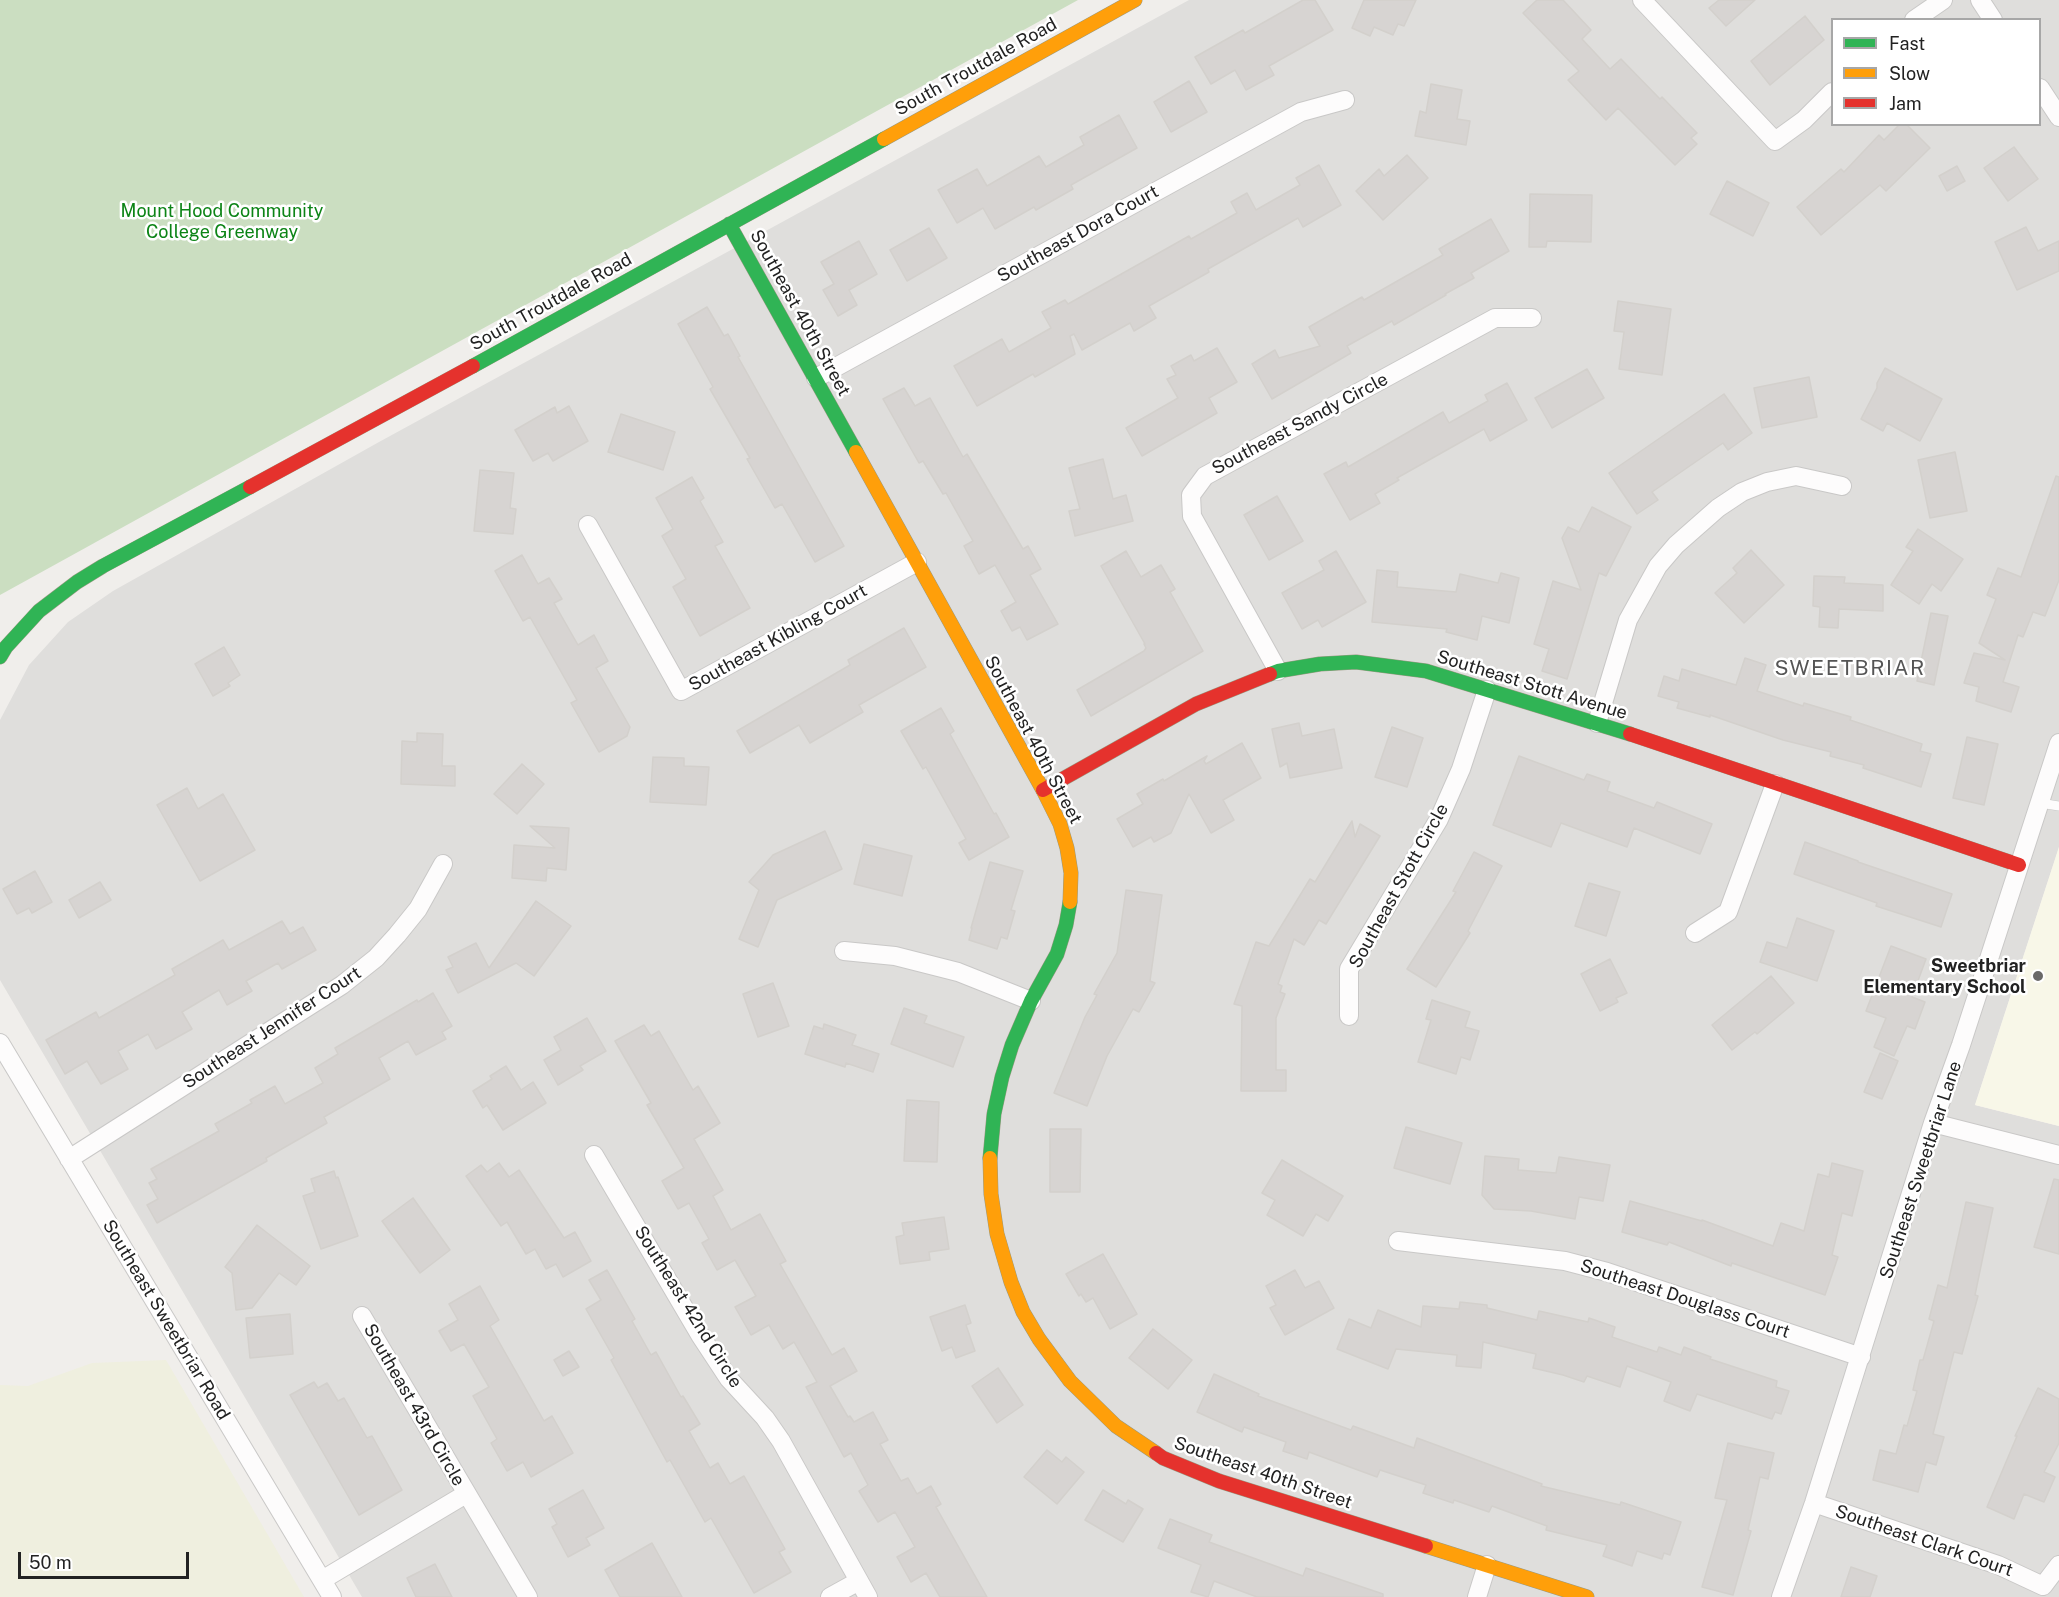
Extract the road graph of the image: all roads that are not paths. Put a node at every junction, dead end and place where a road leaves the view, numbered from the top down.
1 (1136, 0) edge
2 (1642, 0) edge
3 (1943, 0) edge
4 (1980, 0) edge
5 (1917, 18) edge
6 (1992, 18) edge
7 (2041, 90) edge
8 (1831, 94) edge
9 (1345, 100) dead end
10 (2059, 117) edge
11 (729, 224) junction
12 (1532, 318) dead end
13 (816, 378) junction
14 (1842, 486) dead end
15 (588, 525) dead end
16 (917, 562) junction
17 (0, 657) edge
18 (1278, 671) junction
19 (1487, 690) junction
20 (1598, 723) junction
21 (2059, 743) edge
22 (1775, 784) junction
23 (1043, 790) junction
24 (2040, 803) junction
25 (2059, 806) edge
26 (443, 864) dead end
27 (2019, 865) junction
28 (1695, 933) dead end
29 (844, 951) dead end
30 (1031, 1001) junction
31 (1349, 1016) dead end
32 (0, 1043) edge
33 (1933, 1123) junction
34 (594, 1155) dead end
35 (2059, 1155) edge
36 (69, 1159) junction
37 (1398, 1241) dead end
38 (362, 1316) dead end
39 (1861, 1357) junction
40 (466, 1494) junction
41 (1814, 1503) junction
42 (2059, 1565) edge
43 (1487, 1566) junction
44 (322, 1580) junction
45 (863, 1589) edge
46 (332, 1597) edge
47 (528, 1597) edge
48 (830, 1597) edge
49 (1477, 1597) edge
50 (1587, 1597) edge
51 (1781, 1597) edge

1 - 11 street, South Troutdale Road
2 - 8 street
3 - 5 street
4 - 6 street
7 - 10 street
9 - 13 street, Southeast Dora Court
11 - 13 street, Southeast 40th Street
11 - 17 street, South Troutdale Road
12 - 18 street, Southeast Sandy Circle
13 - 16 street, Southeast 40th Street
14 - 20 street
15 - 16 street, Southeast Kibling Court
16 - 23 street, Southeast 40th Street
18 - 19 street, Southeast Stott Avenue
18 - 23 street, Southeast Stott Avenue
19 - 20 street, Southeast Stott Avenue
19 - 31 street, Southeast Stott Circle
20 - 22 street, Southeast Stott Avenue
21 - 24 street, Southeast Sweetbriar Lane
22 - 27 street, Southeast Stott Avenue
22 - 28 street
23 - 30 street, Southeast 40th Street
24 - 25 lane
24 - 27 street, Southeast Sweetbriar Lane
26 - 36 street, Southeast Jennifer Court
27 - 33 street, Southeast Sweetbriar Lane
29 - 30 street
30 - 43 street, Southeast 40th Street
32 - 36 street, Southeast Sweetbriar Road
33 - 35 street
33 - 39 street, Southeast Sweetbriar Lane
34 - 45 street, Southeast 42nd Circle
36 - 44 street, Southeast Sweetbriar Road
37 - 39 street, Southeast Douglass Court
38 - 40 street, Southeast 43rd Circle
39 - 41 street, Southeast Sweetbriar Lane
40 - 44 street
40 - 47 street, Southeast 43rd Circle
41 - 42 street, Southeast Clark Court
41 - 51 street, Southeast Sweetbriar Lane
43 - 49 street
43 - 50 street, Southeast 40th Street
44 - 46 street, Southeast Sweetbriar Road
45 - 48 street

